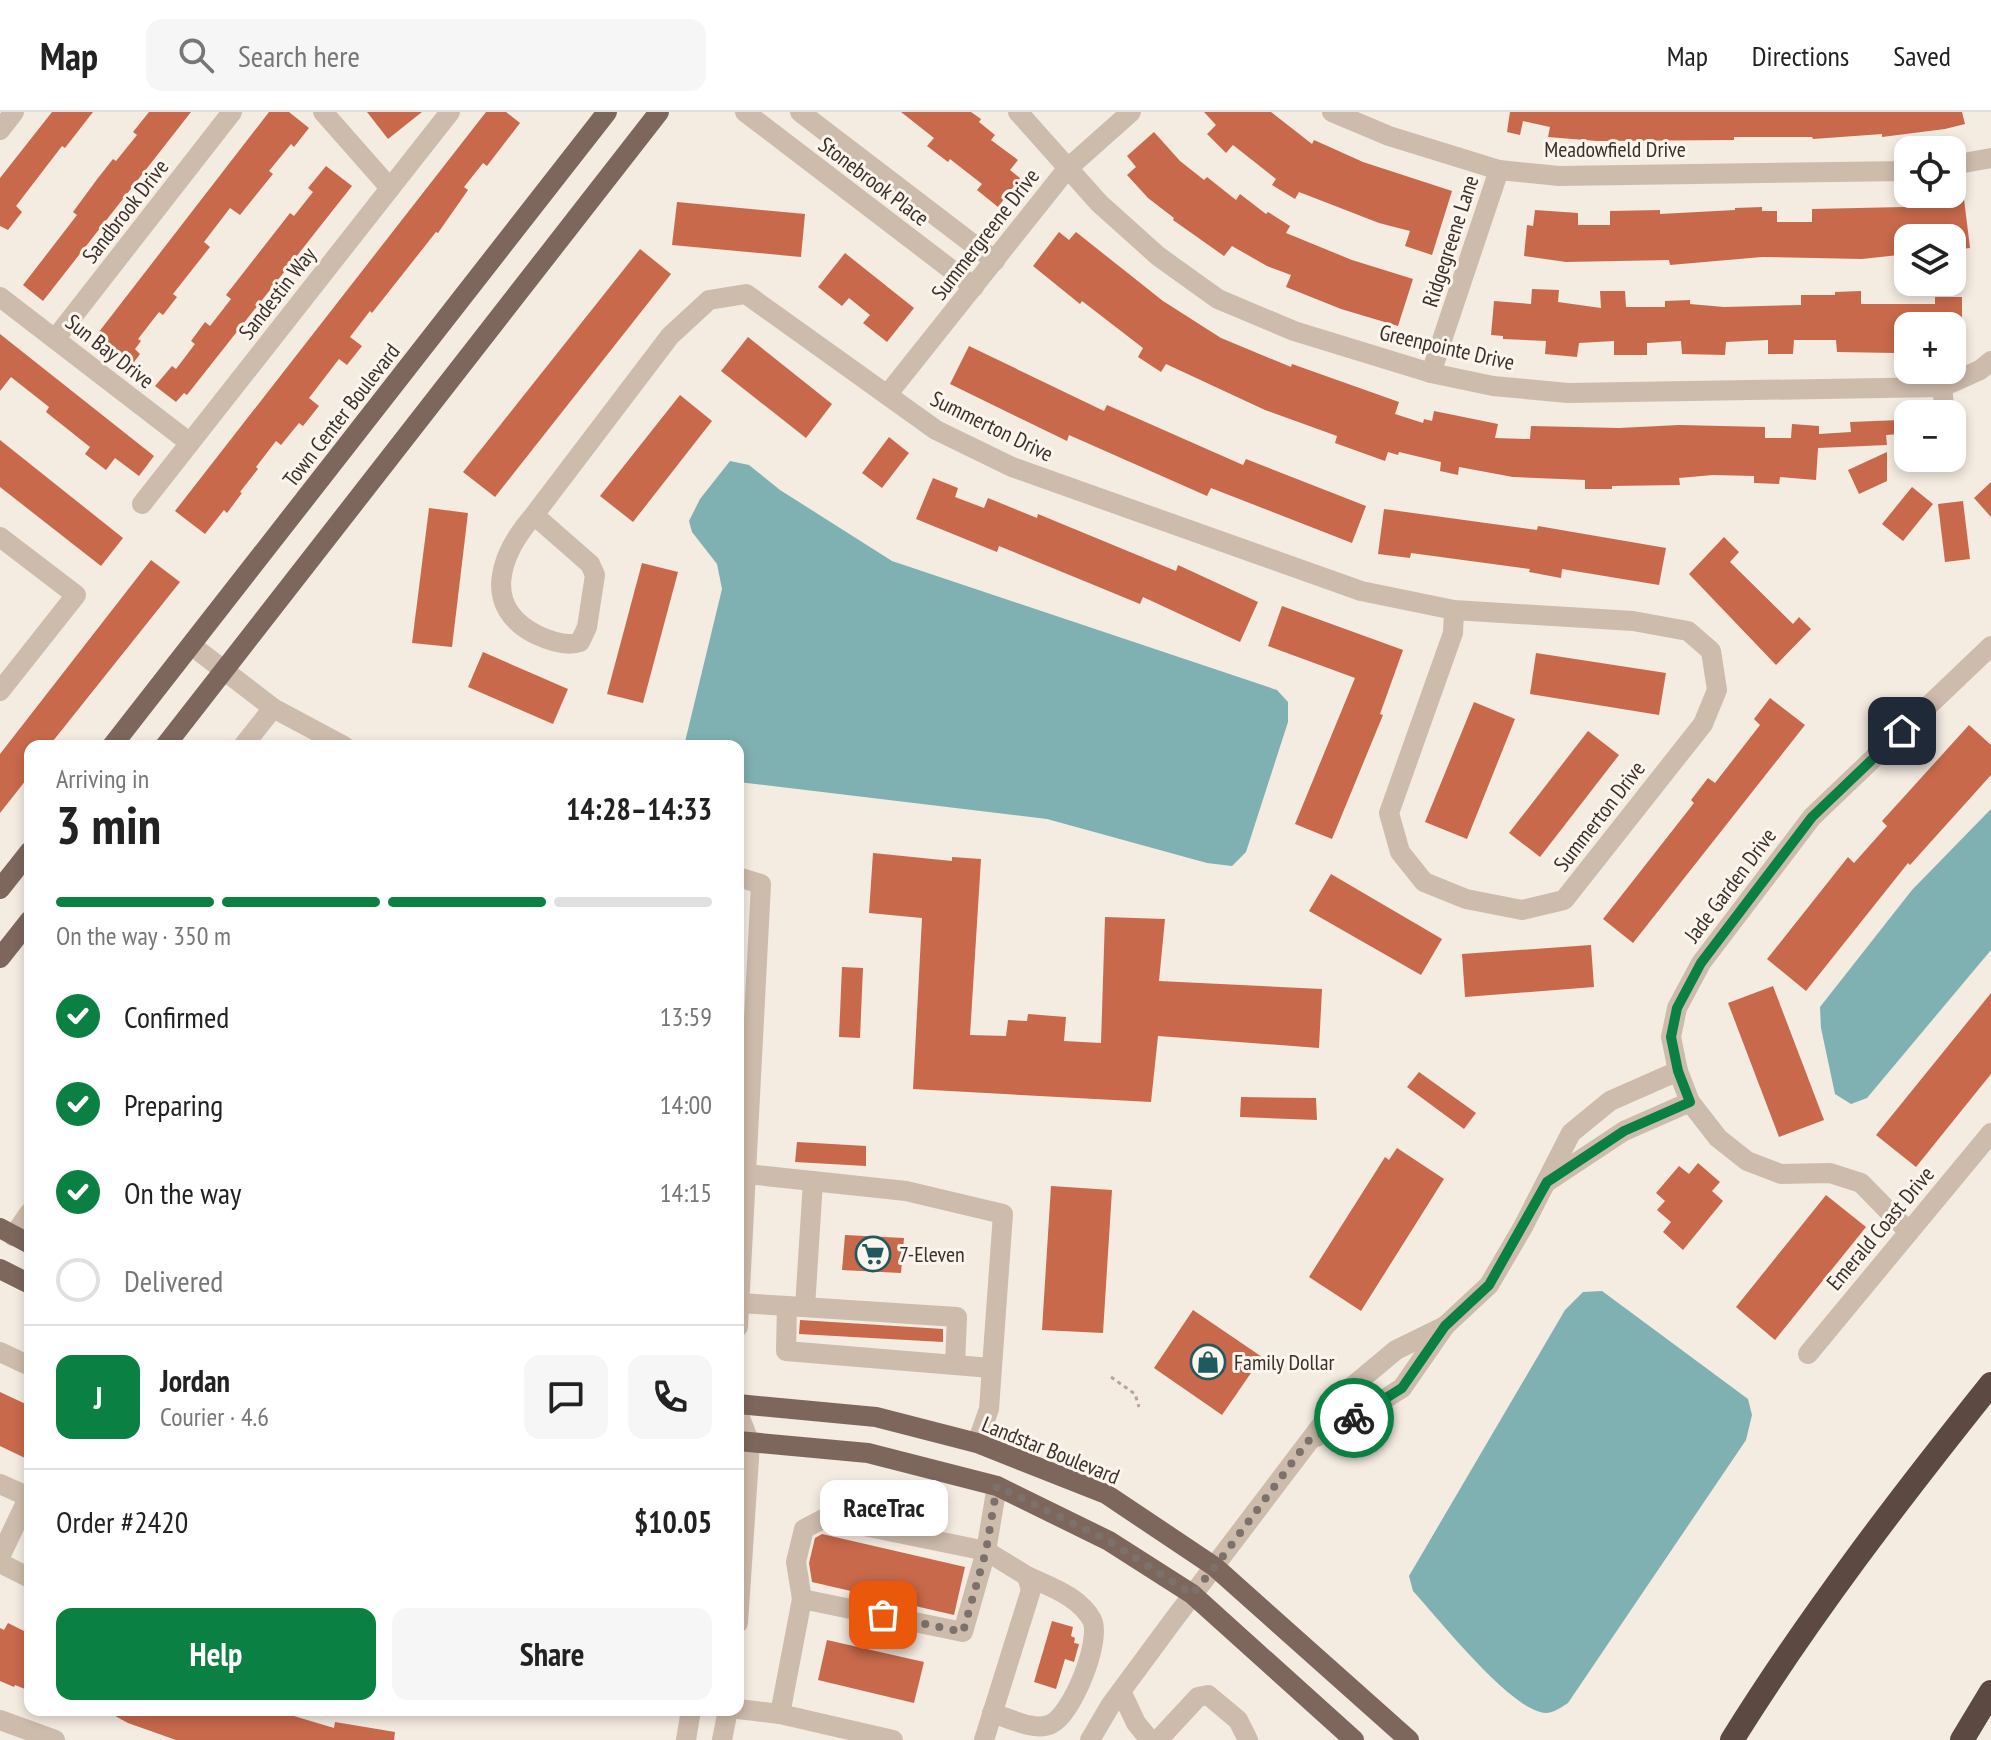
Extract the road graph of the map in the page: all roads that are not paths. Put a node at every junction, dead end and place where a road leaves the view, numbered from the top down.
1 (14, 112) edge
2 (232, 112) edge
3 (323, 112) edge
4 (450, 112) edge
5 (607, 112) edge
6 (659, 112) edge
7 (745, 112) edge
8 (800, 112) edge
9 (1018, 112) edge
10 (1131, 112) edge
11 (1332, 112) edge
12 (0, 130) edge
13 (1991, 159) edge
14 (1966, 163) edge
15 (1067, 169) junction
16 (1499, 170) junction
17 (1894, 171) edge
18 (390, 188) junction
19 (995, 261) junction
20 (974, 287) junction
21 (0, 297) edge
22 (55, 339) junction
23 (1991, 361) edge
24 (1431, 373) junction
25 (1942, 387) junction
26 (887, 395) junction
27 (1943, 400) edge
28 (190, 443) junction
29 (142, 504) dead end
30 (534, 515) junction
31 (0, 537) edge
32 (1454, 610) junction
33 (191, 645) junction
34 (1991, 646) edge
35 (224, 671) junction
36 (0, 691) edge
37 (273, 708) junction
38 (117, 740) edge
39 (170, 740) edge
40 (248, 740) edge
41 (333, 740) edge
42 (24, 859) edge
43 (744, 879) edge
44 (0, 889) edge
45 (748, 927) edge
46 (24, 928) edge
47 (0, 958) edge
48 (745, 1046) edge
49 (1678, 1071) junction
50 (744, 1088) edge
51 (1610, 1101) junction
52 (1690, 1102) junction
53 (1624, 1131) junction
54 (1991, 1133) edge
55 (744, 1173) edge
56 (813, 1181) junction
57 (1547, 1182) junction
58 (1908, 1231) junction
59 (0, 1269) edge
60 (24, 1281) edge
61 (744, 1303) edge
62 (796, 1306) junction
63 (1445, 1326) junction
64 (0, 1352) edge
65 (1808, 1354) dead end
66 (24, 1363) edge
67 (955, 1365) junction
68 (991, 1368) junction
69 (1991, 1384) edge
70 (744, 1405) edge
71 (1308, 1441) junction
72 (744, 1442) edge
73 (977, 1443) junction
74 (0, 1484) edge
75 (997, 1486) junction
76 (24, 1494) edge
77 (23, 1527) edge
78 (986, 1551) junction
79 (0, 1557) edge
80 (0, 1563) edge
81 (1215, 1567) junction
82 (24, 1575) edge
83 (1027, 1576) junction
84 (1192, 1594) junction
85 (802, 1599) junction
86 (1121, 1691) junction
87 (1991, 1692) edge
88 (744, 1710) edge
89 (992, 1713) junction
90 (780, 1714) junction
91 (689, 1716) edge
92 (727, 1716) edge
93 (9, 1729) edge
94 (55, 1740) edge
95 (686, 1740) edge
96 (722, 1740) edge
97 (893, 1740) edge
98 (984, 1740) edge
99 (1090, 1740) edge
100 (1150, 1740) edge
101 (1158, 1740) edge
102 (1248, 1740) edge
103 (1354, 1740) edge
104 (1409, 1740) edge
105 (1732, 1740) edge
106 (1962, 1740) edge

1 - 12 street
2 - 22 street, Sandbrook Drive
3 - 18 street
4 - 18 street, Sandestin Way
5 - 33 main road, Town Center Boulevard
6 - 35 main road
7 - 20 street, Stonebrook Place
8 - 19 street, Stonebrook Place
9 - 15 street, Greenpointe Drive
10 - 15 street, Summergreene Drive
11 - 16 street, Meadowfield Drive
13 - 14 street
15 - 19 street, Summergreene Drive
15 - 24 street, Greenpointe Drive
16 - 17 street, Meadowfield Drive
16 - 24 street, Ridgegreene Lane
18 - 28 street, Sandestin Way
19 - 20 street, Summergreene Drive
20 - 26 street, Summergreene Drive
21 - 22 street, Sun Bay Drive
22 - 28 street, Sun Bay Drive
23 - 25 street, Greenpointe Drive
24 - 25 street, Greenpointe Drive
25 - 27 street
26 - 30 street, Summerton Drive
26 - 32 street, Summerton Drive
28 - 29 street, Sandestin Way
30 - 30 street, Summerton Drive
31 - 36 street
32 - 32 street, Summerton Drive
33 - 35 street
33 - 38 main road, Town Center Boulevard
34 - 49 street, Jade Garden Drive
35 - 37 street
35 - 39 main road
37 - 40 street
37 - 41 street
42 - 44 main road
43 - 45 street
45 - 48 street
46 - 47 main road
48 - 50 street
49 - 51 street
49 - 52 street, Jade Garden Drive
51 - 53 street
51 - 57 street
52 - 53 street
52 - 58 street, Jade Garden Drive
53 - 57 street
54 - 58 street, Emerald Coast Drive
55 - 56 street
56 - 62 street
56 - 68 street
57 - 63 street
58 - 65 street, Emerald Coast Drive
59 - 60 main road
61 - 62 street
62 - 67 street
62 - 67 street
63 - 71 street
63 - 71 street
64 - 66 street
67 - 68 street
68 - 73 street
69 - 105 highway
70 - 73 main road, Landstar Boulevard
71 - 81 street
72 - 75 main road
73 - 81 main road, Landstar Boulevard
74 - 76 street
75 - 78 street
75 - 84 main road
77 - 79 street
78 - 83 street
78 - 85 street
78 - 85 street
80 - 82 street
81 - 84 street
81 - 104 main road, Landstar Boulevard
83 - 89 street
83 - 89 street
84 - 86 street
84 - 103 main road
85 - 90 street
86 - 99 street
86 - 100 street
87 - 106 highway
88 - 90 street
89 - 98 street
90 - 97 street
91 - 95 street
92 - 96 street
93 - 94 street
101 - 102 street

